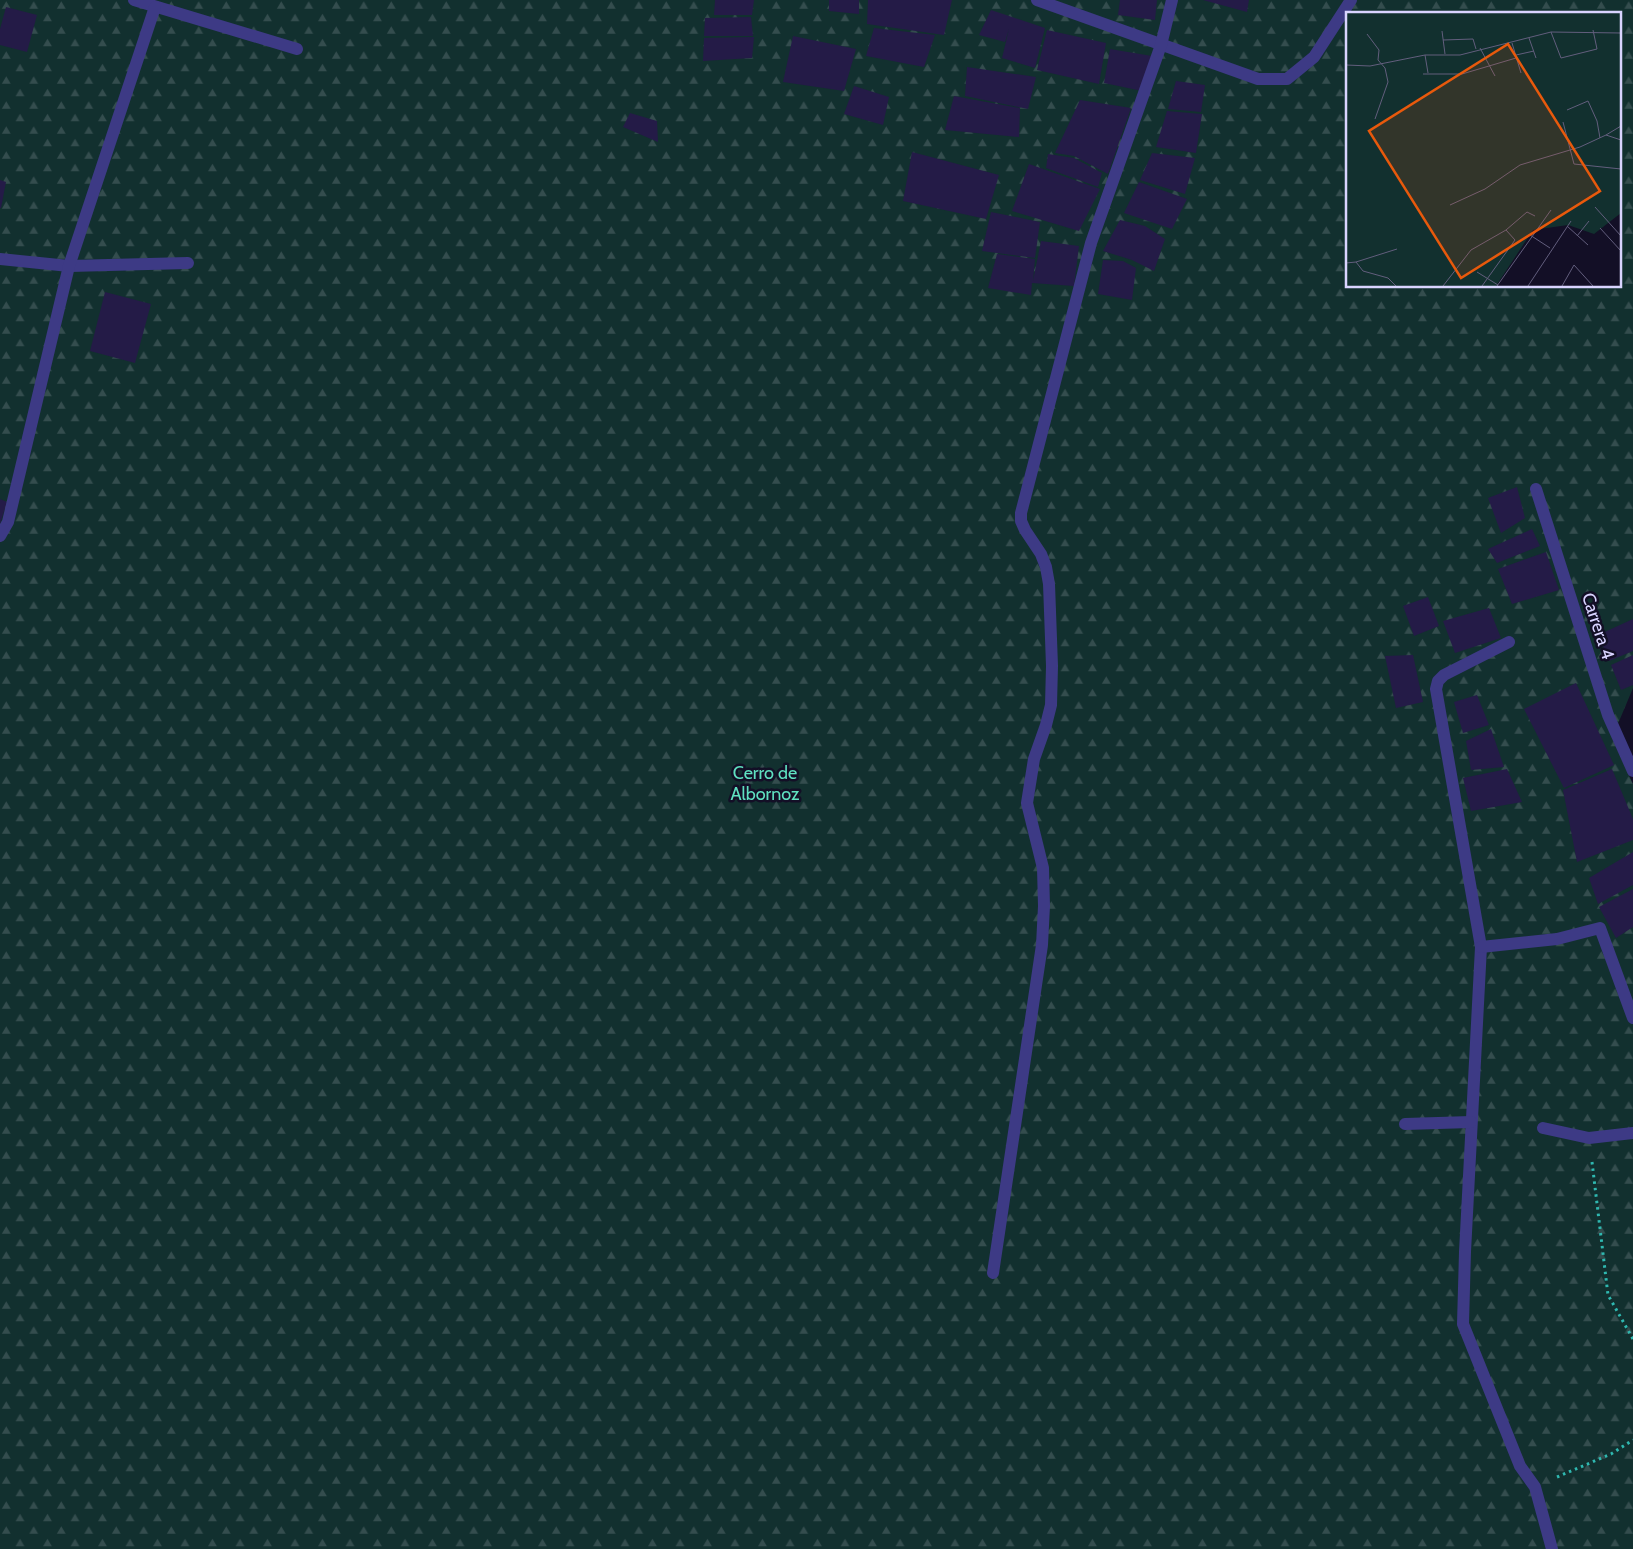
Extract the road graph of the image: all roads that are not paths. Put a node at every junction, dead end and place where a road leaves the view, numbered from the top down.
1 (134, 0) edge
2 (1037, 0) edge
3 (1172, 0) edge
4 (1351, 0) edge
5 (155, 7) junction
6 (1161, 45) junction
7 (297, 49) dead end
8 (0, 259) edge
9 (188, 263) dead end
10 (70, 266) junction
11 (1536, 489) dead end
12 (0, 536) edge
13 (1509, 642) dead end
14 (1633, 771) edge
15 (1481, 948) junction
16 (1633, 1018) edge
17 (1471, 1122) junction
18 (1405, 1124) dead end
19 (1543, 1128) dead end
20 (1633, 1133) edge
21 (993, 1272) dead end
22 (1552, 1549) edge

1 - 5 street
2 - 6 street
3 - 6 street
4 - 6 street
5 - 7 street
5 - 10 street
6 - 21 street
8 - 10 street
9 - 10 street
10 - 12 street
11 - 14 street, Carrera 4
13 - 15 street
15 - 16 street
15 - 17 street
17 - 18 street
17 - 22 street
19 - 20 street

